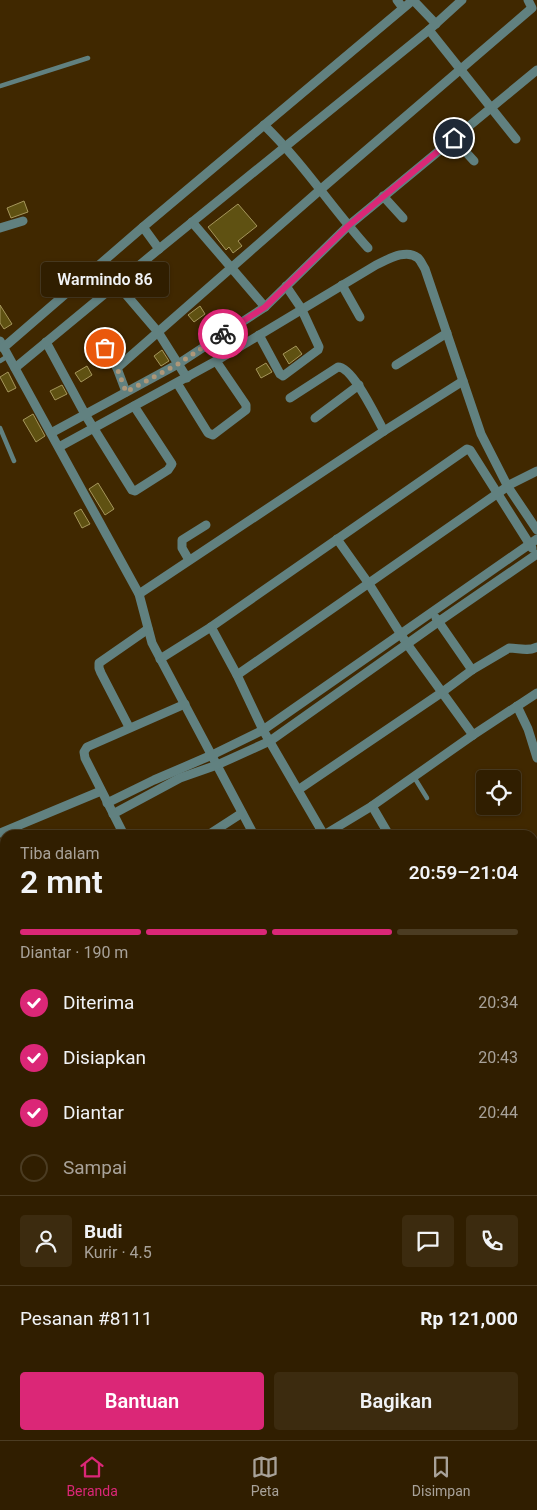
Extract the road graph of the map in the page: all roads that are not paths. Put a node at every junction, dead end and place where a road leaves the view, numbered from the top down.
1 (397, 0) edge
2 (413, 0) edge
3 (462, 0) edge
4 (528, 0) edge
5 (403, 8) junction
6 (432, 27) junction
7 (88, 58) dead end
8 (461, 70) junction
9 (537, 70) edge
10 (0, 86) edge
11 (490, 107) junction
12 (264, 126) junction
13 (454, 138) junction
14 (516, 139) dead end
15 (285, 146) junction
16 (474, 161) dead end
17 (320, 190) junction
18 (383, 196) junction
19 (403, 218) dead end
20 (22, 221) dead end
21 (192, 222) junction
22 (348, 226) junction
23 (143, 227) junction
24 (0, 228) edge
25 (368, 248) dead end
26 (158, 249) junction
27 (232, 267) junction
28 (117, 284) junction
29 (342, 285) junction
30 (286, 286) junction
31 (265, 307) junction
32 (300, 307) junction
33 (360, 317) dead end
34 (158, 332) junction
35 (447, 333) junction
36 (259, 335) junction
37 (46, 342) junction
38 (105, 348) dead end
39 (3, 351) edge
40 (216, 361) junction
41 (396, 365) dead end
42 (15, 368) junction
43 (117, 368) junction
44 (183, 371) junction
45 (463, 381) junction
46 (177, 383) junction
47 (358, 385) junction
48 (126, 392) junction
49 (290, 398) dead end
50 (134, 406) junction
51 (86, 415) junction
52 (315, 418) dead end
53 (0, 428) edge
54 (93, 428) junction
55 (384, 431) junction
56 (51, 433) junction
57 (59, 447) junction
58 (14, 460) dead end
59 (537, 471) edge
60 (510, 485) junction
61 (498, 493) junction
62 (206, 525) dead end
63 (537, 530) edge
64 (337, 539) junction
65 (533, 542) edge
66 (537, 554) edge
67 (189, 560) junction
68 (369, 584) junction
69 (139, 594) junction
70 (431, 612) junction
71 (438, 622) junction
72 (211, 627) junction
73 (148, 629) junction
74 (401, 633) junction
75 (407, 644) junction
76 (537, 647) edge
77 (160, 659) junction
78 (472, 670) junction
79 (237, 675) junction
80 (442, 693) junction
81 (537, 693) edge
82 (185, 704) junction
83 (517, 706) junction
84 (129, 727) junction
85 (262, 730) junction
86 (473, 736) junction
87 (270, 741) junction
88 (212, 756) junction
89 (537, 758) edge
90 (217, 765) junction
91 (178, 774) junction
92 (414, 777) junction
93 (298, 790) junction
94 (101, 791) junction
95 (427, 798) dead end
96 (107, 803) junction
97 (372, 806) junction
98 (242, 813) junction
99 (113, 814) junction
100 (17, 830) edge
101 (121, 830) edge
102 (216, 830) edge
103 (251, 830) edge
104 (321, 830) edge
105 (332, 830) edge
106 (386, 830) edge

1 - 5 street
2 - 5 street
2 - 6 street
3 - 6 street
4 - 8 street
5 - 12 street
6 - 8 street
6 - 15 street
7 - 10 lane
8 - 11 street
8 - 17 street
9 - 11 street
11 - 13 street
11 - 14 street
12 - 15 street
12 - 23 street
13 - 16 street
13 - 18 street
15 - 17 street
15 - 21 street
17 - 22 street
17 - 27 street
18 - 19 street
18 - 22 street
20 - 24 street
21 - 26 street
21 - 27 street
22 - 25 street
22 - 30 street
23 - 26 street
23 - 39 street
26 - 28 street
27 - 31 street
27 - 34 street
28 - 34 street
28 - 37 street
29 - 32 street
29 - 33 street
29 - 35 street
30 - 31 street
30 - 32 street
31 - 44 street
32 - 36 street
32 - 36 street
34 - 43 street
34 - 44 street
35 - 41 street
35 - 45 street
36 - 40 street
37 - 42 street
37 - 51 street
38 - 43 street
39 - 42 street
40 - 44 street
40 - 46 street
42 - 56 street
43 - 48 street
44 - 46 street
44 - 48 street
45 - 55 street
45 - 60 street
46 - 50 street
47 - 49 street
47 - 52 street
47 - 55 street
48 - 51 street
50 - 54 street
50 - 54 street
51 - 54 street
51 - 56 street
53 - 58 lane
54 - 57 street
55 - 67 street
56 - 57 street
57 - 69 street
59 - 60 street
60 - 61 street
60 - 63 street
61 - 64 street
61 - 65 street
61 - 68 street
62 - 67 street
64 - 68 street
64 - 72 street
65 - 66 street
65 - 70 street
66 - 71 street
67 - 69 street
68 - 74 street
68 - 79 street
69 - 73 street
70 - 71 street
70 - 74 street
71 - 75 street
71 - 78 street
72 - 77 street
72 - 79 street
73 - 77 street
73 - 84 street
74 - 75 street
74 - 85 street
75 - 80 street
75 - 87 street
76 - 78 street
77 - 82 street
78 - 80 street
79 - 85 street
80 - 86 street
80 - 93 street
81 - 83 street
82 - 84 street
82 - 88 street
83 - 86 street
83 - 89 street
84 - 94 street
85 - 87 street
85 - 88 street
86 - 92 street
87 - 90 street
87 - 93 street
88 - 90 street
88 - 91 street
90 - 91 street
90 - 98 street
91 - 96 street
91 - 99 street
92 - 95 lane
92 - 97 street
93 - 104 street
94 - 96 street
94 - 100 street
96 - 99 street
97 - 105 street
97 - 106 street
98 - 102 street
98 - 103 street
99 - 101 street

